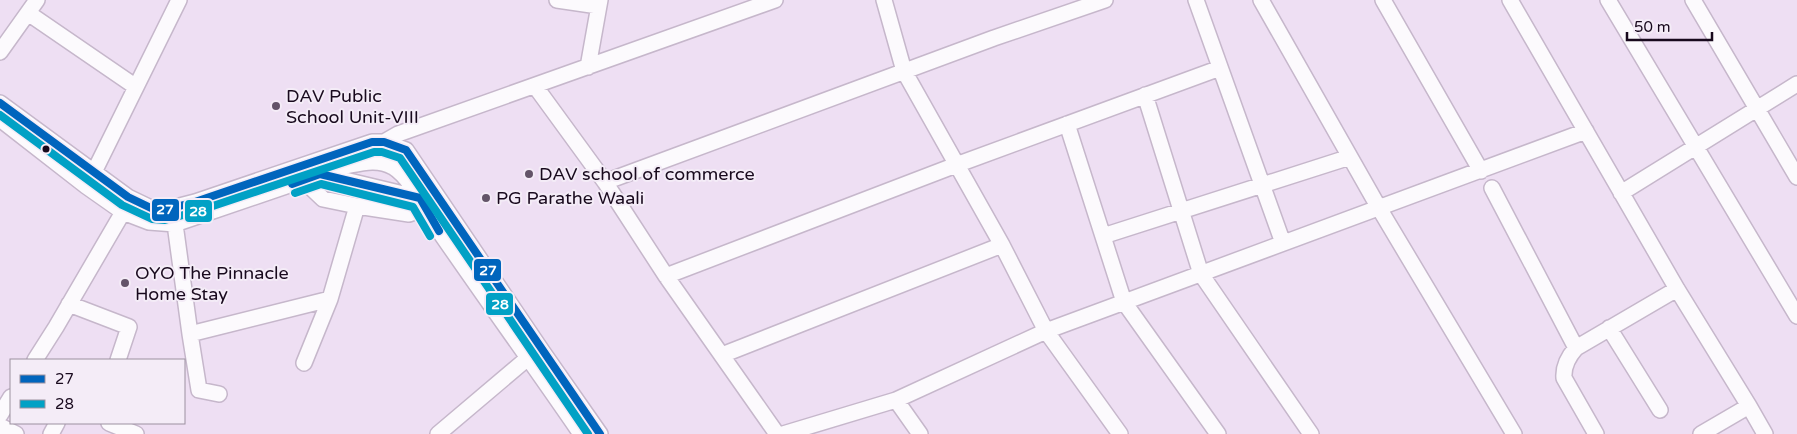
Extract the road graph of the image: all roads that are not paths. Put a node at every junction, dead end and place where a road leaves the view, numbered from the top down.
1 (179, 0) edge
2 (557, 0) edge
3 (775, 0) edge
4 (884, 0) edge
5 (1105, 0) edge
6 (1196, 0) edge
7 (1261, 0) edge
8 (1383, 0) edge
9 (1510, 0) edge
10 (1608, 0) edge
11 (1693, 0) edge
12 (599, 3) edge
13 (32, 6) edge
14 (1069, 6) edge
15 (0, 52) edge
16 (588, 67) junction
17 (1220, 68) junction
18 (904, 71) junction
19 (1797, 84) edge
20 (535, 86) junction
21 (136, 87) junction
22 (1145, 95) junction
23 (0, 103) edge
24 (1757, 109) junction
25 (0, 119) edge
26 (1067, 124) junction
27 (1586, 131) junction
28 (384, 142) junction
29 (1695, 146) junction
30 (1350, 156) junction
31 (369, 162) junction
32 (956, 165) junction
33 (1481, 171) junction
34 (94, 172) junction
35 (320, 174) junction
36 (1797, 176) edge
37 (303, 180) junction
38 (605, 182) junction
39 (1262, 184) junction
40 (1492, 188) dead end
41 (1622, 193) junction
42 (423, 203) junction
43 (357, 206) junction
44 (1379, 208) junction
45 (1181, 211) junction
46 (123, 212) junction
47 (176, 224) junction
48 (1103, 236) junction
49 (1283, 243) junction
50 (1002, 245) junction
51 (1201, 274) junction
52 (666, 276) junction
53 (1677, 289) junction
54 (330, 298) junction
55 (1124, 302) junction
56 (69, 304) junction
57 (1797, 316) edge
58 (1609, 328) junction
59 (1046, 331) junction
60 (190, 334) junction
61 (1576, 348) junction
62 (722, 356) junction
63 (529, 357) junction
64 (36, 359) edge
65 (118, 359) edge
66 (304, 363) dead end
67 (219, 394) dead end
68 (10, 400) edge
69 (896, 400) junction
70 (1749, 406) junction
71 (1660, 410) dead end
72 (0, 415) edge
73 (112, 424) edge
74 (0, 426) edge
75 (1112, 431) edge
76 (16, 434) edge
77 (137, 434) edge
78 (438, 434) edge
79 (581, 434) edge
80 (600, 434) edge
81 (777, 434) edge
82 (783, 434) edge
83 (920, 434) edge
84 (1218, 434) edge
85 (1311, 434) edge
86 (1514, 434) edge
87 (1596, 434) edge
88 (1701, 434) edge
89 (1765, 434) edge

1 - 21 street
2 - 12 street
3 - 16 street
4 - 18 street
5 - 14 street
6 - 17 street
7 - 30 street
8 - 33 street
9 - 27 street
10 - 29 street
11 - 24 street
12 - 16 street
13 - 15 street
13 - 21 street
14 - 18 street
16 - 20 street
17 - 22 street
17 - 39 street
18 - 32 street
18 - 38 street
19 - 24 street
20 - 28 street
20 - 38 street
21 - 34 street
22 - 26 street
22 - 45 street
23 - 34 street
24 - 29 street
24 - 36 street
25 - 46 street
26 - 32 street
26 - 48 street
27 - 33 street
27 - 41 street
28 - 31 street
28 - 34 street
28 - 80 street
29 - 41 street
29 - 57 street
30 - 39 street
30 - 44 street
31 - 35 street
31 - 42 street
32 - 50 street
32 - 52 street
33 - 44 street
35 - 37 street
35 - 42 street
37 - 43 street
37 - 47 street
38 - 52 street
39 - 45 street
39 - 49 street
40 - 61 street
41 - 53 street
42 - 43 street
42 - 63 street
43 - 54 street
44 - 49 street
44 - 86 street
45 - 48 street
45 - 51 street
46 - 47 street
46 - 56 street
47 - 60 street
48 - 55 street
49 - 51 street
50 - 59 street
50 - 62 street
51 - 55 street
51 - 85 street
52 - 62 street
53 - 58 street
53 - 70 street
54 - 60 street
54 - 66 street
55 - 59 street
55 - 84 street
56 - 64 street
56 - 65 street
58 - 61 street
58 - 71 street
59 - 69 street
59 - 75 street
60 - 67 street
61 - 87 street
62 - 81 street
63 - 78 street
63 - 79 street
68 - 72 street
69 - 82 street
69 - 83 street
70 - 88 street
70 - 89 street
73 - 77 street
74 - 76 street

